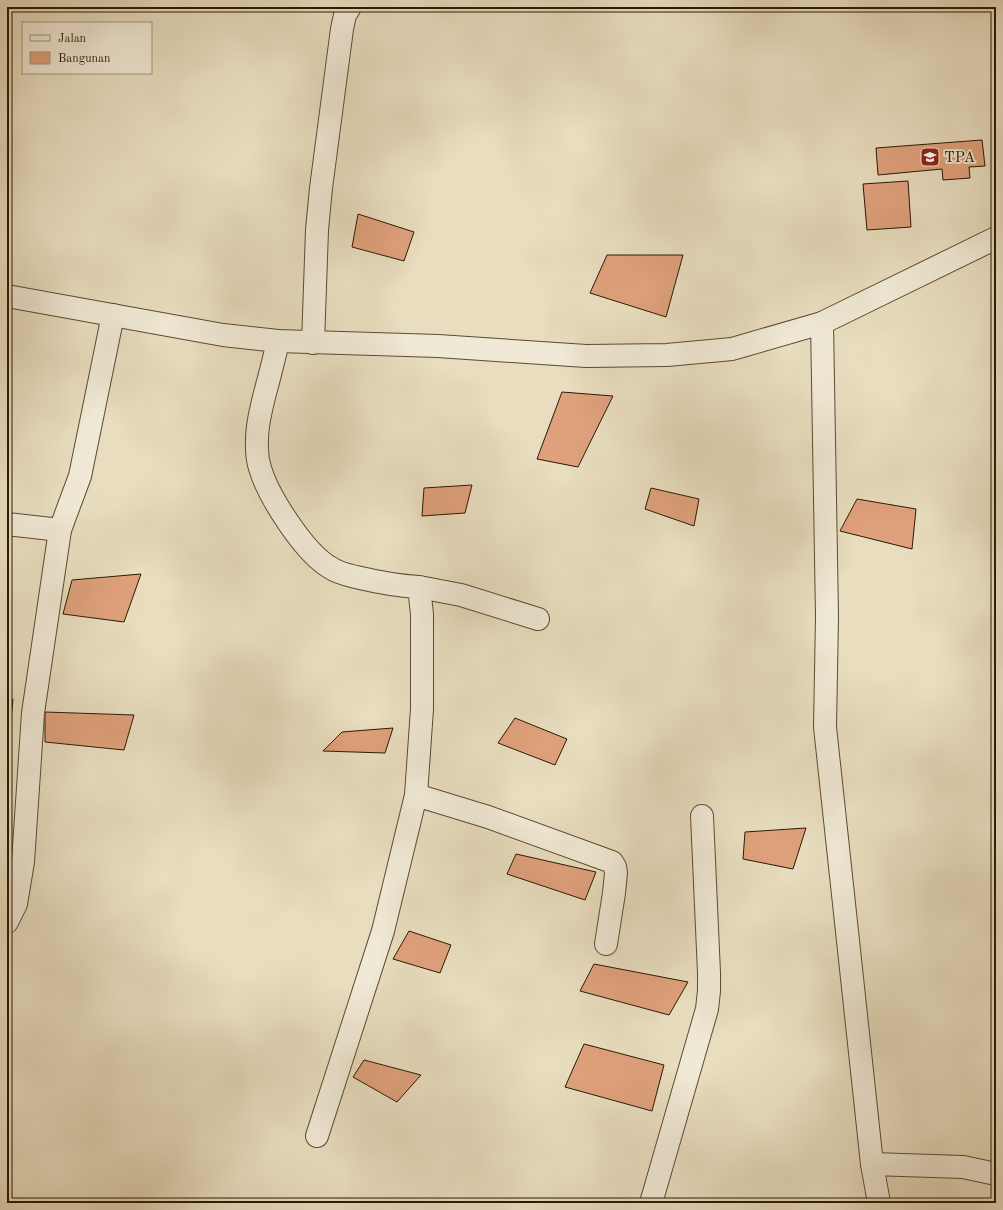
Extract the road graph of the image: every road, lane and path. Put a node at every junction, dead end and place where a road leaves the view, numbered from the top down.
1 (350, 7) edge
2 (996, 238) edge
3 (7, 296) edge
4 (113, 315) junction
5 (822, 323) junction
6 (278, 341) junction
7 (313, 343) junction
8 (7, 524) edge
9 (60, 530) junction
10 (419, 587) junction
11 (538, 619) dead end
12 (416, 795) junction
13 (702, 816) dead end
14 (7, 922) edge
15 (606, 944) dead end
16 (317, 1136) dead end
17 (872, 1164) junction
18 (996, 1174) edge
19 (652, 1203) edge
20 (879, 1203) edge

1 - 7 street
2 - 5 street
3 - 4 street
4 - 6 street
4 - 9 street
5 - 7 street
5 - 17 street
6 - 7 street
6 - 10 street
8 - 9 street
9 - 14 street
10 - 11 street
10 - 12 street
12 - 15 street
12 - 16 street
13 - 19 street
17 - 18 street
17 - 20 street

